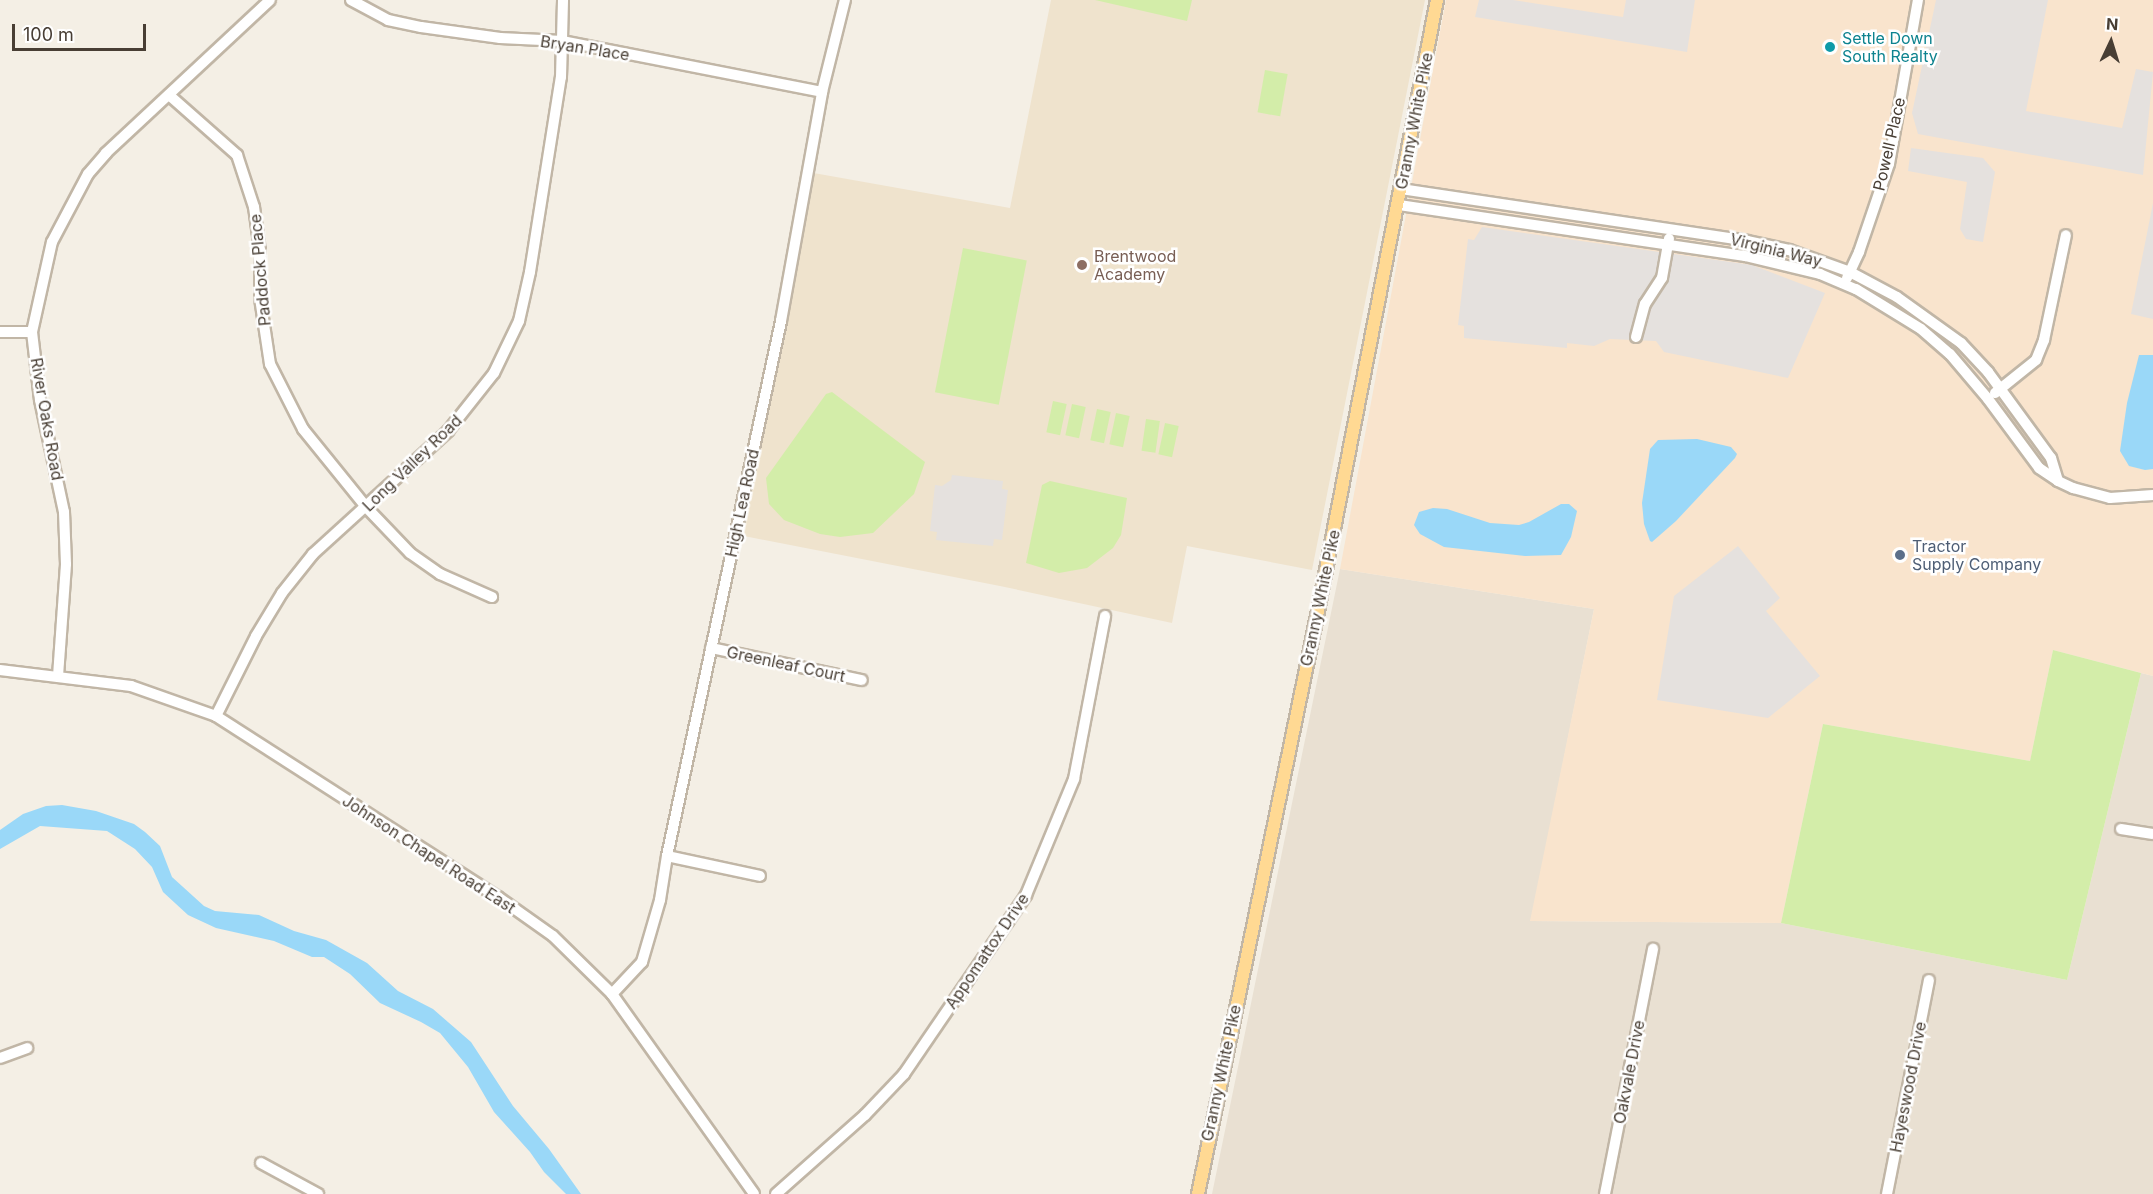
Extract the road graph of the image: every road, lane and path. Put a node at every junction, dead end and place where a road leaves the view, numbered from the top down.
1 (270, 0) edge
2 (351, 0) edge
3 (563, 0) edge
4 (844, 0) edge
5 (1437, 0) edge
6 (1918, 0) edge
7 (563, 41) junction
8 (822, 92) junction
9 (169, 95) junction
10 (1401, 189) junction
11 (1398, 205) junction
12 (1670, 229) junction
13 (2066, 235) dead end
14 (1668, 245) junction
15 (1850, 272) junction
16 (1844, 284) junction
17 (0, 332) edge
18 (32, 332) junction
19 (1636, 337) dead end
20 (2001, 389) junction
21 (1988, 399) junction
22 (2058, 481) junction
23 (2153, 495) edge
24 (367, 507) junction
25 (492, 597) dead end
26 (1105, 616) dead end
27 (711, 648) junction
28 (0, 669) edge
29 (58, 676) junction
30 (862, 680) dead end
31 (216, 717) junction
32 (2121, 829) dead end
33 (2153, 834) edge
34 (667, 856) junction
35 (760, 876) dead end
36 (1653, 949) dead end
37 (1929, 980) dead end
38 (612, 994) junction
39 (27, 1048) dead end
40 (0, 1058) edge
41 (261, 1163) dead end
42 (318, 1194) edge
43 (754, 1194) edge
44 (776, 1194) edge
45 (1198, 1194) edge
46 (1605, 1194) edge
47 (1887, 1194) edge

1 - 9 street, River Oaks Road
2 - 7 street, Bryan Place
3 - 7 street, Long Valley Road
4 - 8 street, High Lea Road
5 - 10 main road, Granny White Pike
6 - 15 street, Powell Place
7 - 8 street, Bryan Place
7 - 24 street, Long Valley Road
8 - 27 street, High Lea Road
9 - 18 street, River Oaks Road
9 - 24 street, Paddock Place
10 - 11 main road, Granny White Pike
10 - 12 street, Virginia Way
11 - 14 street, Virginia Way
11 - 45 main road, Granny White Pike
12 - 14 street
12 - 15 street, Virginia Way
13 - 20 street
14 - 16 street, Virginia Way
14 - 19 street
15 - 16 street, Powell Place
15 - 20 street, Virginia Way
16 - 21 street, Virginia Way
17 - 18 street
18 - 29 street, River Oaks Road
20 - 21 street
20 - 22 street, Virginia Way
21 - 22 street, Virginia Way
22 - 23 street, Virginia Way
24 - 25 street, Paddock Place
24 - 31 street, Long Valley Road
26 - 44 street, Appomattox Drive
27 - 30 street, Greenleaf Court
27 - 34 street, High Lea Road
28 - 29 street, Johnson Chapel Road East
29 - 31 street, Johnson Chapel Road East
31 - 38 street, Johnson Chapel Road East
32 - 33 street
34 - 35 street
34 - 38 street, High Lea Road
36 - 46 street, Oakvale Drive
37 - 47 street, Hayeswood Drive
38 - 43 street, Johnson Chapel Road East
39 - 40 street
41 - 42 street

